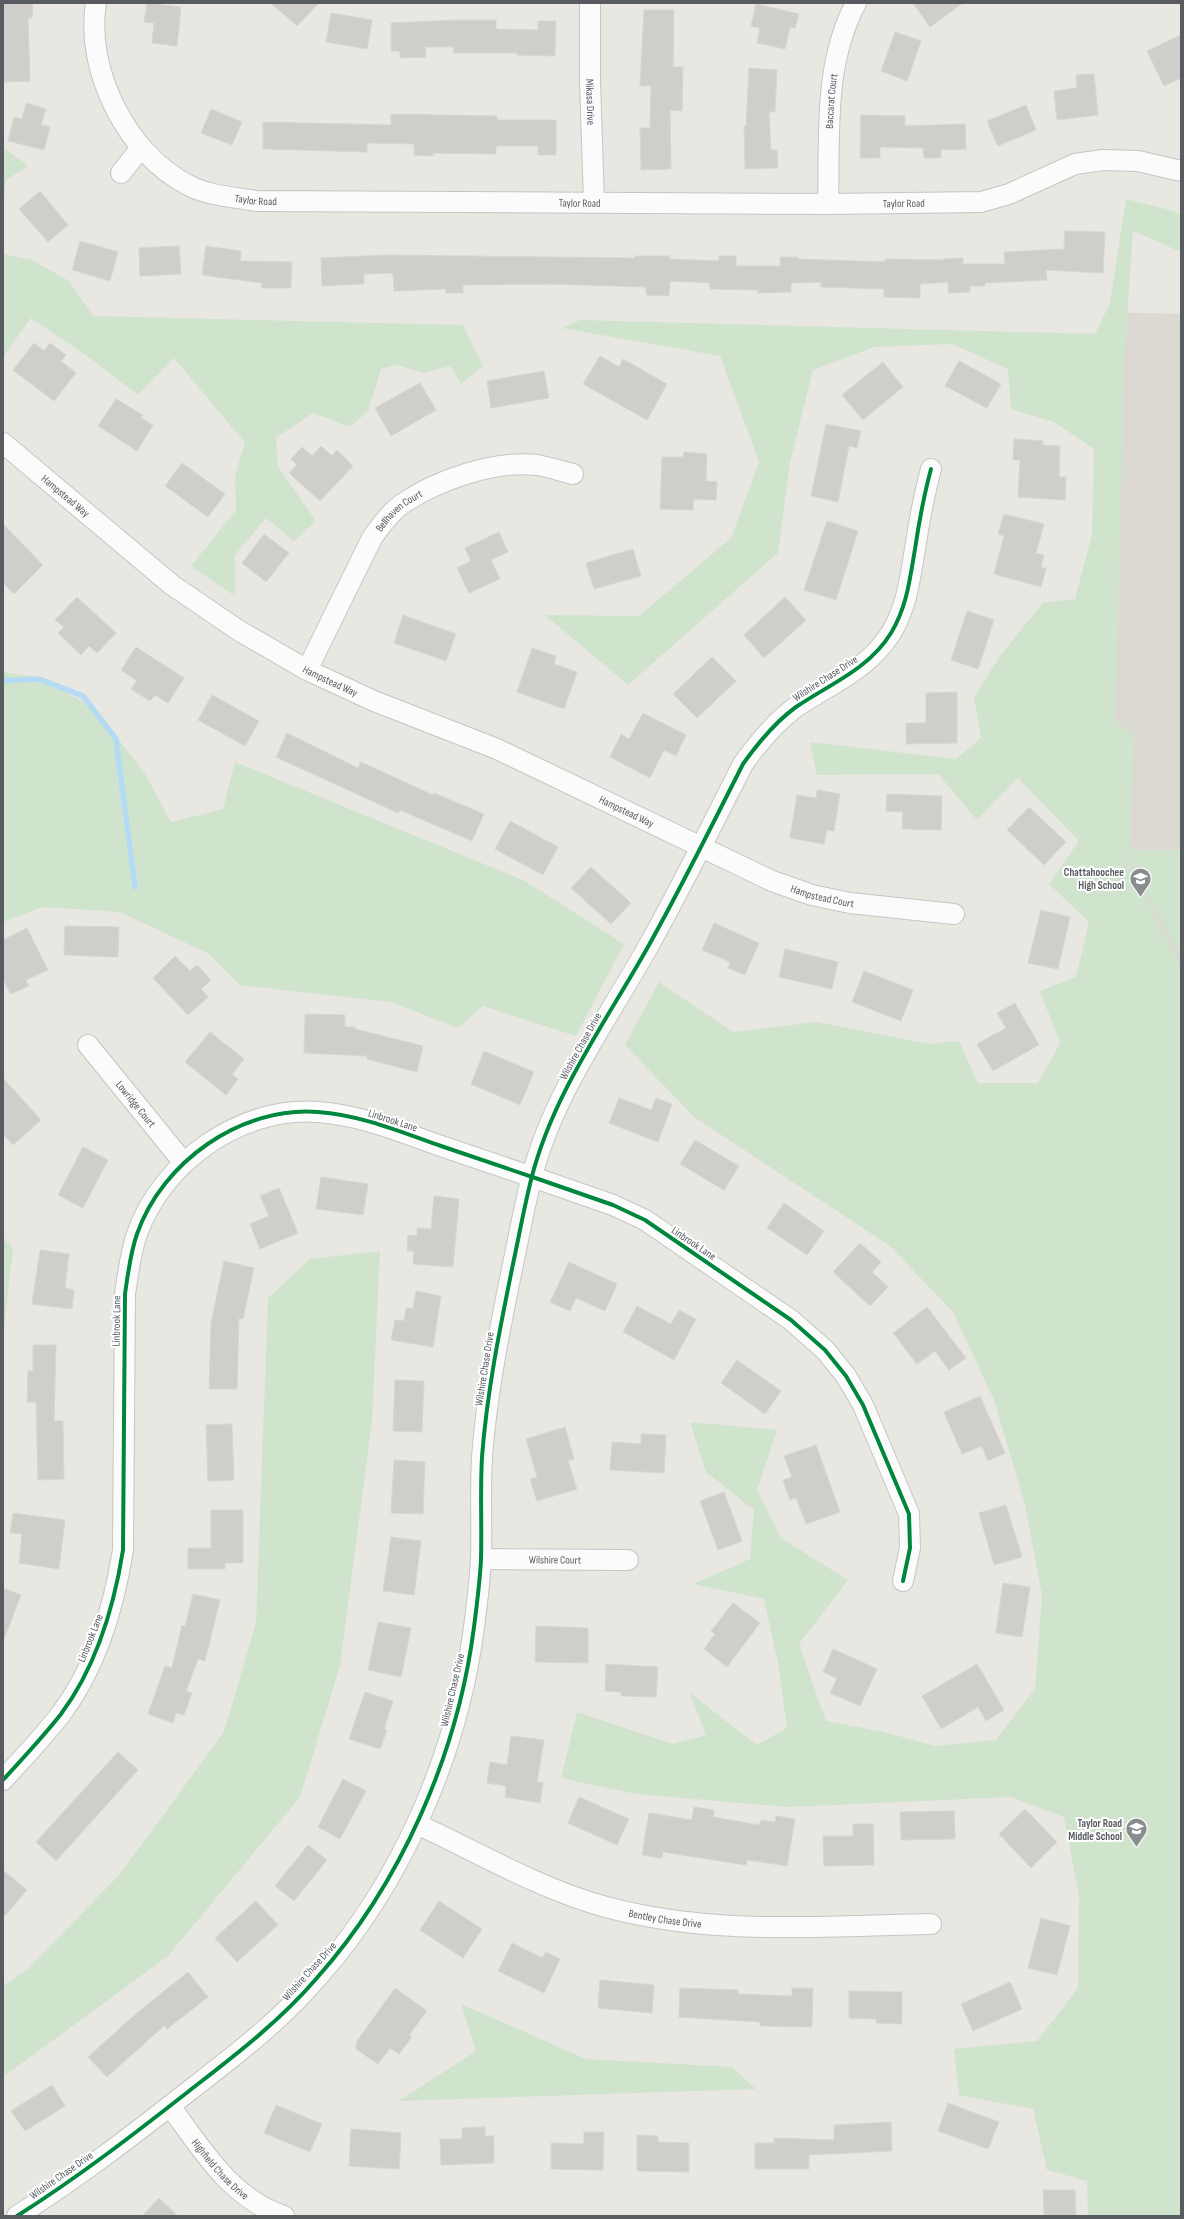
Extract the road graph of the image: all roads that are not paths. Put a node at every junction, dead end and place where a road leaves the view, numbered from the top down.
1 (96, 3) edge
2 (590, 3) edge
3 (856, 3) edge
4 (141, 148) junction
5 (1181, 170) edge
6 (121, 173) dead end
7 (594, 202) junction
8 (828, 204) junction
9 (3, 443) edge
10 (931, 469) dead end
11 (573, 474) dead end
12 (307, 670) junction
13 (701, 846) junction
14 (954, 914) dead end
15 (88, 1045) dead end
16 (184, 1163) junction
17 (532, 1177) junction
18 (481, 1559) junction
19 (628, 1560) dead end
20 (903, 1581) dead end
21 (3, 1780) edge
22 (417, 1824) junction
23 (931, 1924) dead end
24 (170, 2106) junction
25 (17, 2216) edge
26 (284, 2216) edge

1 - 4 street, Taylor Road
2 - 7 street, Mikasa Drive
3 - 8 street, Baccarat Court
4 - 6 street
4 - 7 street, Taylor Road
5 - 8 street, Taylor Road
7 - 8 street, Taylor Road
9 - 12 street, Hampstead Way
10 - 13 street, Wilshire Chase Drive
11 - 12 street, Bellhaven Court
12 - 13 street, Hampstead Way
13 - 14 street, Hampstead Court
13 - 17 street, Wilshire Chase Drive
15 - 16 street, Lowridge Court
16 - 17 street, Linbrook Lane
16 - 21 street, Linbrook Lane
17 - 18 street, Wilshire Chase Drive
17 - 20 street, Linbrook Lane
18 - 19 street, Wilshire Court
18 - 22 street, Wilshire Chase Drive
22 - 23 street, Bentley Chase Drive
22 - 24 street, Wilshire Chase Drive
24 - 25 street, Wilshire Chase Drive
24 - 26 street, Highfield Chase Drive

